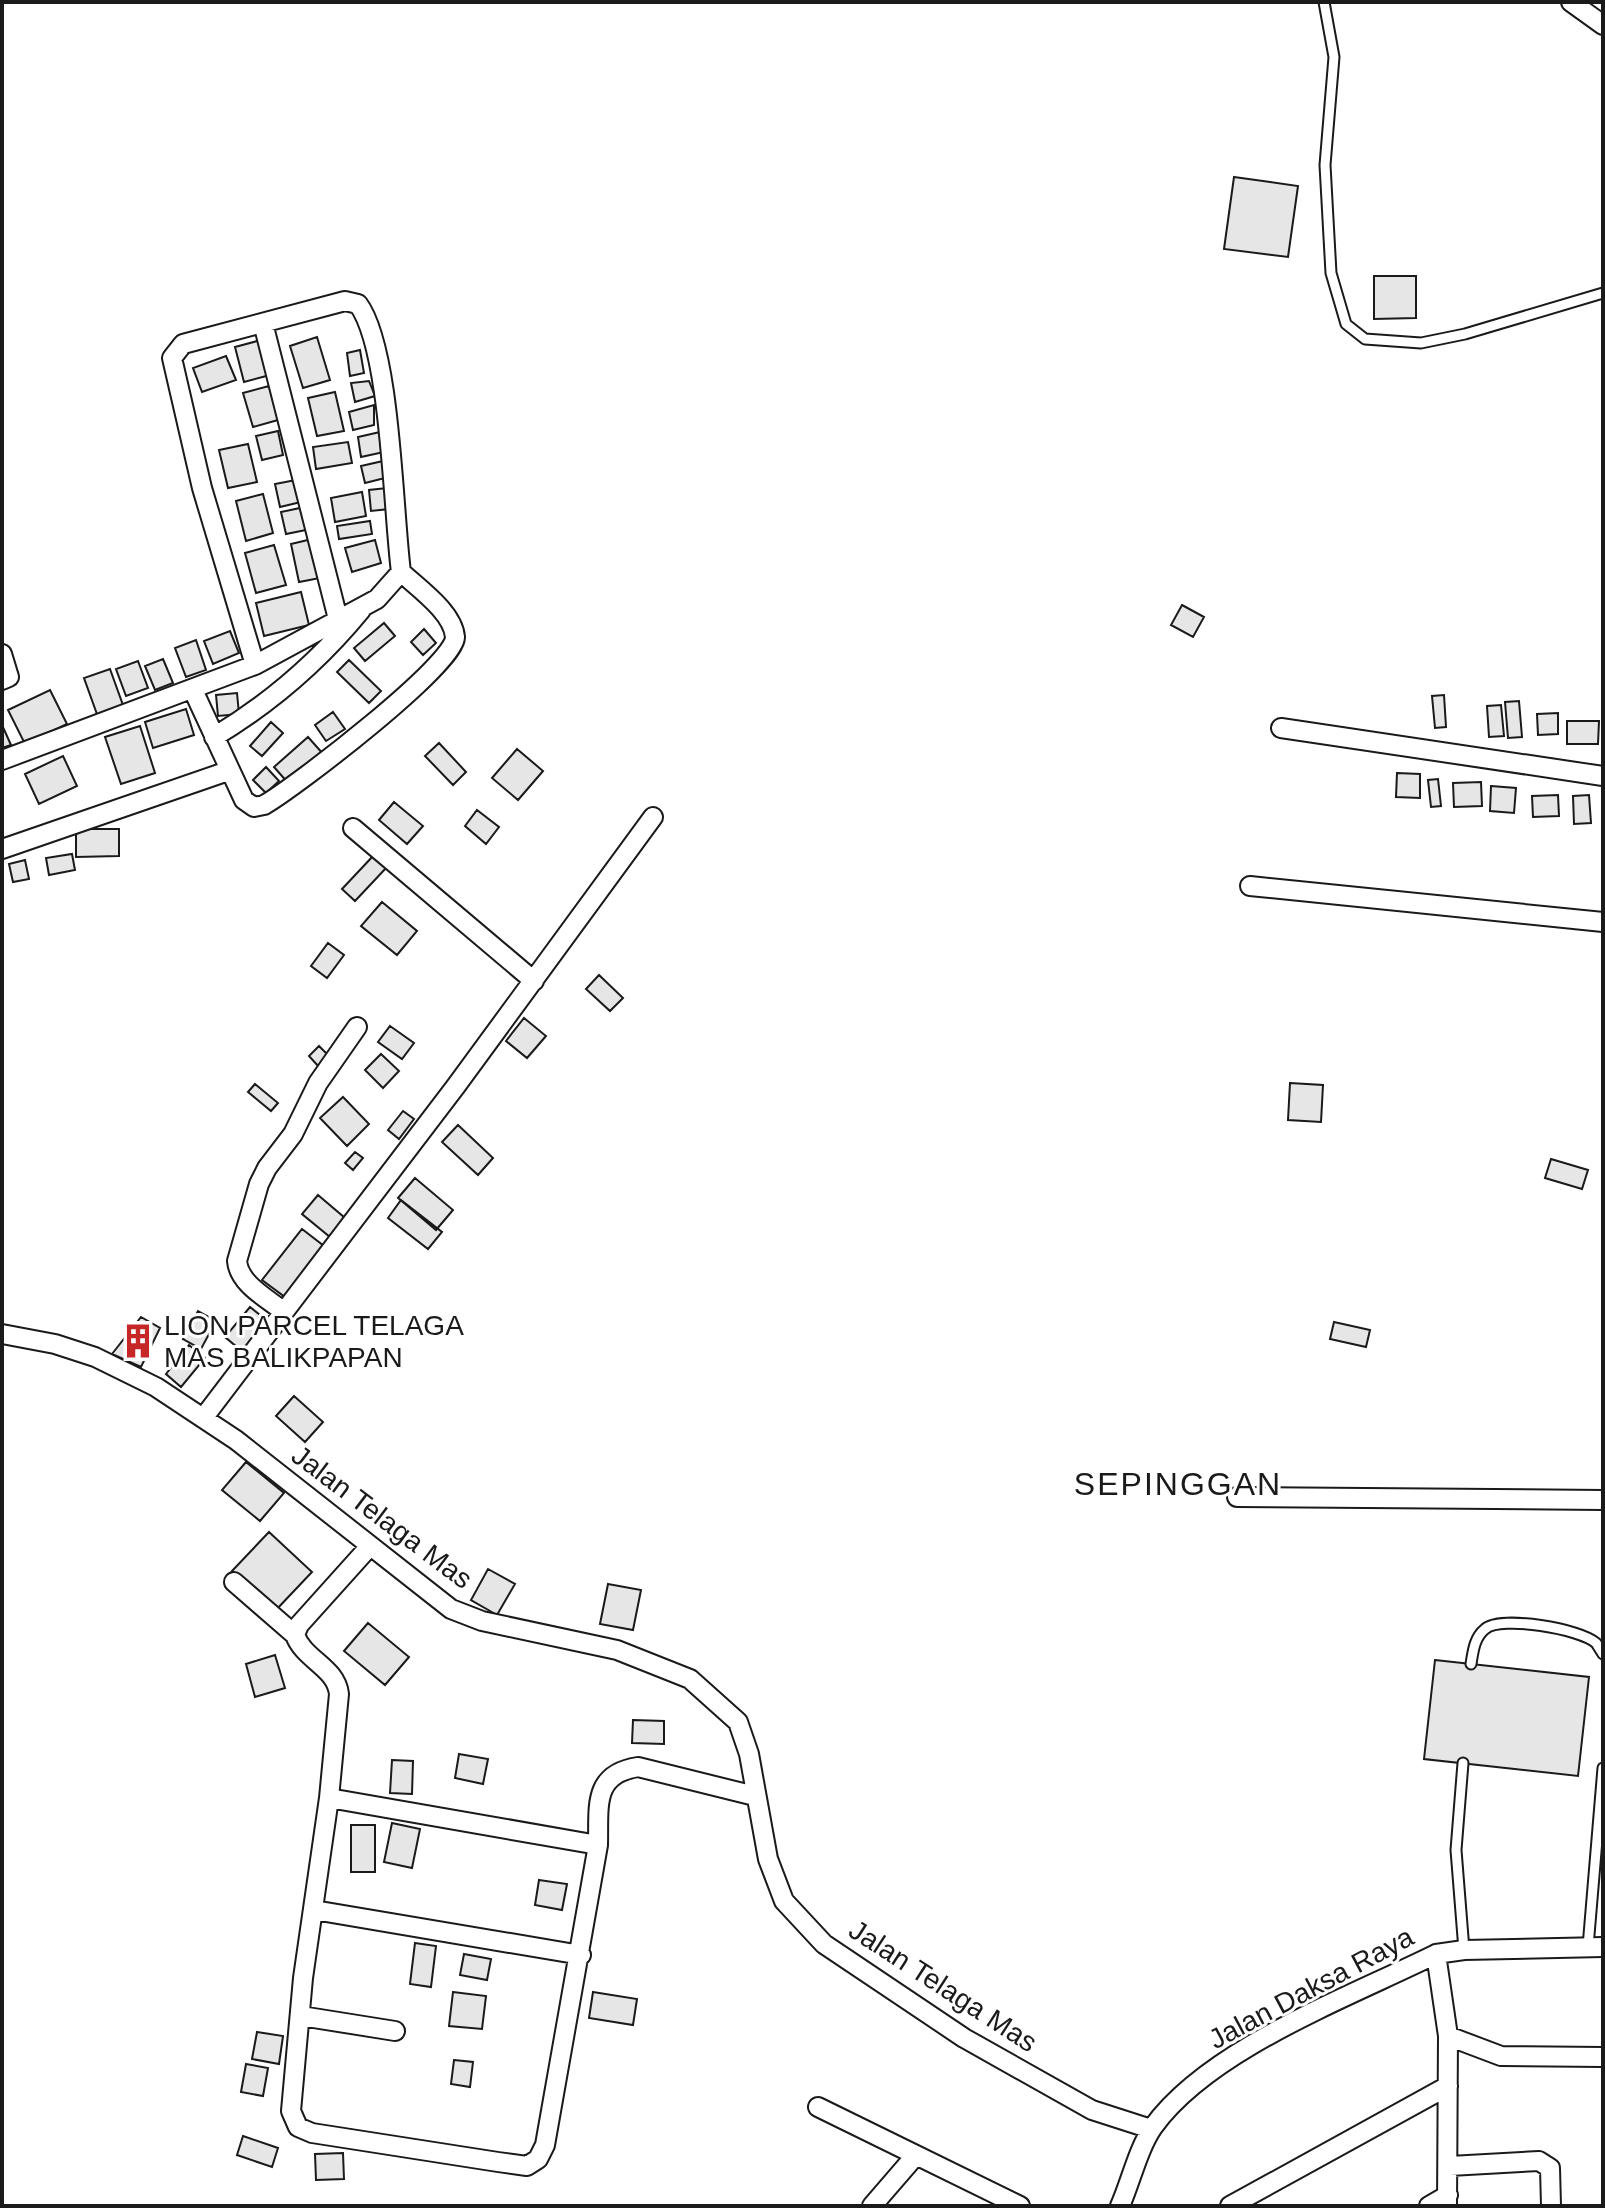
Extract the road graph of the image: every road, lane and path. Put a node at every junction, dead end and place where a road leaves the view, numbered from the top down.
1 (1324, 2) edge
2 (1571, 2) edge
3 (1603, 25) edge
4 (1603, 293) edge
5 (263, 323) junction
6 (401, 572) junction
7 (363, 608) junction
8 (338, 619) junction
9 (2, 654) edge
10 (255, 665) junction
11 (2, 680) edge
12 (193, 690) junction
13 (1281, 728) dead end
14 (214, 737) junction
15 (2, 760) edge
16 (228, 771) junction
17 (1603, 776) edge
18 (653, 817) dead end
19 (353, 828) dead end
20 (2, 849) edge
21 (1250, 886) dead end
22 (1603, 922) edge
23 (534, 981) junction
24 (357, 1027) dead end
25 (284, 1312) junction
26 (2, 1334) edge
27 (204, 1417) junction
28 (1237, 1497) dead end
29 (1603, 1500) edge
30 (370, 1546) junction
31 (234, 1582) dead end
32 (295, 1635) junction
33 (1603, 1654) edge
34 (1471, 1664) dead end
35 (1463, 1763) dead end
36 (1603, 1768) edge
37 (755, 1796) junction
38 (329, 1798) junction
39 (598, 1845) junction
40 (314, 1910) junction
41 (1596, 1947) edge
42 (1464, 1950) junction
43 (1436, 1954) junction
44 (581, 1955) junction
45 (301, 2016) junction
46 (395, 2031) dead end
47 (1448, 2036) junction
48 (1603, 2057) edge
49 (1448, 2086) junction
50 (818, 2107) dead end
51 (1151, 2129) junction
52 (916, 2155) junction
53 (1450, 2166) junction
54 (1448, 2201) edge
55 (1011, 2204) edge
56 (872, 2206) edge
57 (1120, 2206) edge
58 (1230, 2206) edge
59 (1429, 2206) edge
60 (1551, 2206) edge

1 - 4 lane
2 - 3 street
5 - 6 street
5 - 8 street
5 - 10 street
6 - 7 street
6 - 16 street
7 - 8 street
7 - 14 street
8 - 10 street
9 - 11 street
10 - 12 street
12 - 14 street
12 - 15 street
13 - 17 street
14 - 16 street
16 - 20 street
18 - 23 street
19 - 23 street
21 - 22 street
23 - 25 street
24 - 25 street
25 - 27 street
26 - 27 street, Jalan Telaga Mas
27 - 30 street, Jalan Telaga Mas
28 - 29 street
30 - 32 street
30 - 37 street, Jalan Telaga Mas
31 - 32 street
32 - 38 street
33 - 34 lane
35 - 42 lane
36 - 41 lane
37 - 39 street
37 - 51 street, Jalan Telaga Mas
38 - 39 street
38 - 40 street
39 - 44 street
40 - 44 street
40 - 45 street
41 - 42 street, Jalan Daksa Raya
42 - 43 street, Jalan Daksa Raya
43 - 47 street
43 - 51 street, Jalan Daksa Raya
44 - 45 street
45 - 46 street
47 - 48 street
47 - 49 street
49 - 53 street
49 - 58 street
50 - 52 street
51 - 57 street, Jalan Daksa Raya
52 - 55 street
52 - 56 street
53 - 54 street
53 - 60 street
54 - 59 street

